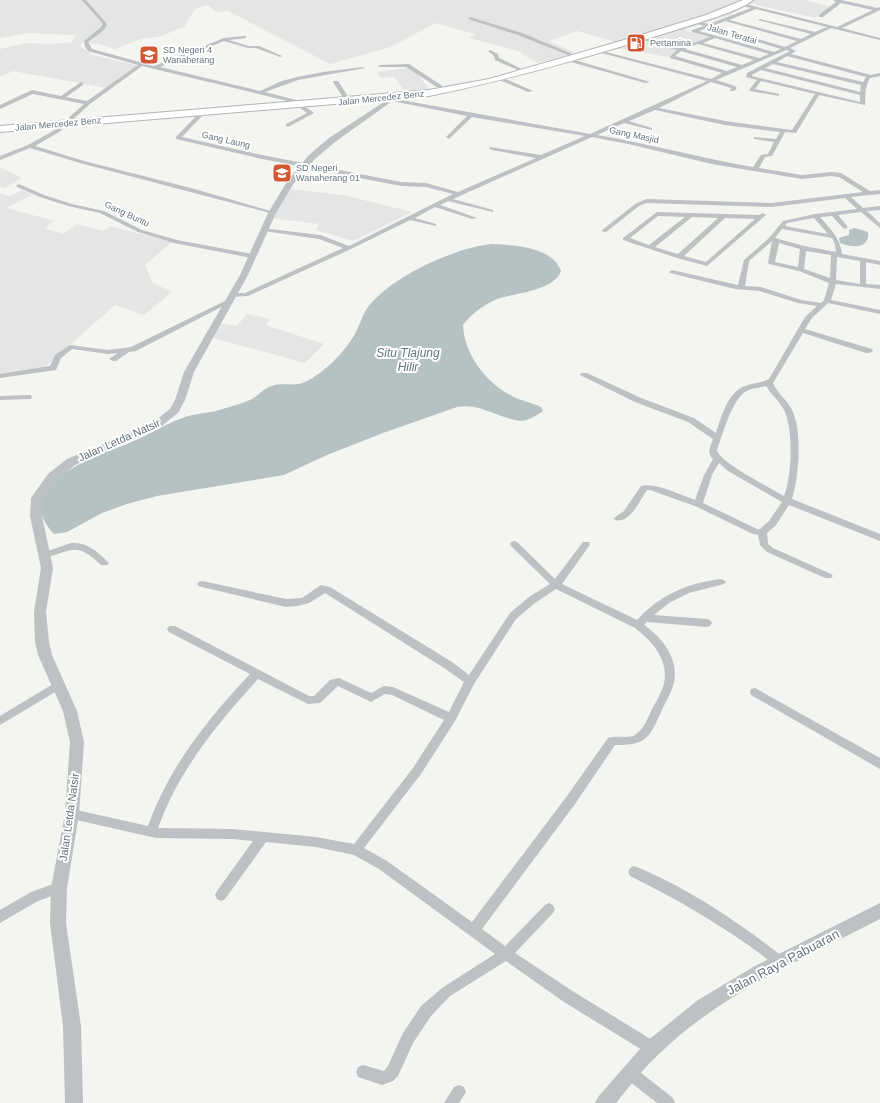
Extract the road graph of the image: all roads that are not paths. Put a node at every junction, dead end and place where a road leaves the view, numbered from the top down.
1 (84, 0) edge
2 (749, 0) edge
3 (837, 1) edge
4 (741, 4) junction
5 (755, 8) junction
6 (879, 9) edge
7 (776, 14) junction
8 (821, 16) dead end
9 (470, 18) dead end
10 (725, 20) junction
11 (760, 20) junction
12 (696, 22) junction
13 (708, 25) junction
14 (746, 26) junction
15 (833, 28) junction
16 (816, 34) junction
17 (244, 36) dead end
18 (714, 37) junction
19 (639, 38) junction
20 (880, 39) edge
21 (224, 40) junction
22 (802, 41) junction
23 (699, 43) junction
24 (787, 48) junction
25 (681, 49) junction
26 (596, 50) junction
27 (490, 51) dead end
28 (774, 54) junction
29 (280, 56) dead end
30 (575, 56) junction
31 (788, 56) junction
32 (566, 59) junction
33 (759, 60) junction
34 (773, 62) junction
35 (142, 64) junction
36 (380, 66) dead end
37 (742, 67) junction
38 (156, 68) junction
39 (363, 68) dead end
40 (760, 68) junction
41 (524, 71) junction
42 (727, 73) junction
43 (880, 74) edge
44 (870, 77) junction
45 (499, 78) junction
46 (760, 80) junction
47 (712, 81) junction
48 (336, 82) dead end
49 (647, 82) dead end
50 (80, 84) dead end
51 (864, 84) junction
52 (445, 90) junction
53 (732, 90) dead end
54 (530, 91) dead end
55 (260, 93) junction
56 (862, 94) junction
57 (777, 95) dead end
58 (817, 95) junction
59 (62, 98) junction
60 (393, 98) junction
61 (348, 101) junction
62 (88, 103) junction
63 (302, 105) junction
64 (0, 107) edge
65 (654, 108) junction
66 (202, 113) junction
67 (472, 115) junction
68 (624, 121) junction
69 (67, 124) junction
70 (288, 124) dead end
71 (0, 129) edge
72 (650, 129) dead end
73 (783, 131) junction
74 (591, 136) junction
75 (449, 137) dead end
76 (756, 138) dead end
77 (777, 141) junction
78 (30, 146) junction
79 (492, 148) dead end
80 (541, 157) junction
81 (0, 158) edge
82 (305, 165) junction
83 (755, 169) junction
84 (19, 186) dead end
85 (865, 191) junction
86 (880, 192) edge
87 (458, 194) junction
88 (847, 196) junction
89 (447, 199) junction
90 (434, 205) junction
91 (772, 205) junction
92 (880, 208) edge
93 (864, 210) junction
94 (490, 211) dead end
95 (272, 213) junction
96 (834, 214) junction
97 (691, 215) junction
98 (815, 216) junction
99 (722, 217) junction
100 (761, 217) junction
101 (409, 218) junction
102 (474, 218) dead end
103 (434, 226) dead end
104 (880, 226) edge
105 (781, 227) junction
106 (845, 227) dead end
107 (264, 229) junction
108 (604, 231) dead end
109 (834, 237) junction
110 (773, 240) junction
111 (651, 247) junction
112 (349, 248) junction
113 (803, 248) junction
114 (836, 254) junction
115 (252, 256) junction
116 (679, 256) junction
117 (863, 260) junction
118 (880, 263) edge
119 (800, 270) junction
120 (672, 272) dead end
121 (833, 282) junction
122 (863, 286) junction
123 (880, 287) edge
124 (741, 288) junction
125 (229, 298) junction
126 (825, 303) junction
127 (880, 312) edge
128 (801, 330) junction
129 (128, 350) junction
130 (870, 351) dead end
131 (113, 359) dead end
132 (584, 375) dead end
133 (0, 376) edge
134 (769, 383) junction
135 (28, 397) dead end
136 (0, 398) edge
137 (718, 438) junction
138 (717, 459) junction
139 (787, 501) junction
140 (698, 504) junction
141 (618, 518) dead end
142 (762, 532) junction
143 (880, 538) edge
144 (514, 544) dead end
145 (586, 544) dead end
146 (45, 555) junction
147 (104, 563) dead end
148 (828, 576) dead end
149 (721, 582) dead end
150 (202, 584) dead end
151 (556, 585) junction
152 (641, 622) junction
153 (707, 623) dead end
154 (172, 629) dead end
155 (257, 673) junction
156 (470, 681) junction
157 (58, 685) junction
158 (755, 692) dead end
159 (451, 718) junction
160 (0, 721) edge
161 (880, 764) edge
162 (72, 814) junction
163 (151, 832) junction
164 (263, 837) junction
165 (356, 850) junction
166 (634, 872) dead end
167 (59, 888) junction
168 (222, 895) dead end
169 (549, 909) dead end
170 (880, 911) edge
171 (0, 917) edge
172 (474, 930) junction
173 (506, 954) junction
174 (779, 961) junction
175 (652, 1048) junction
176 (363, 1072) dead end
177 (630, 1072) junction
178 (74, 1103) edge
179 (604, 1103) edge
180 (668, 1103) edge

1 - 35 street
2 - 4 main road, Jalan Mercedez Benz
3 - 6 street
3 - 8 street
4 - 5 street
4 - 12 main road, Jalan Mercedez Benz
5 - 7 street
5 - 10 street, Jalan Teratai
6 - 15 street
7 - 11 street
7 - 15 street
9 - 30 street
10 - 13 street, Jalan Teratai
10 - 14 street
11 - 14 street
11 - 16 street
12 - 13 street
12 - 19 main road, Jalan Mercedez Benz
13 - 18 street, Jalan Teratai
13 - 24 street
14 - 22 street
15 - 16 street
15 - 20 street
16 - 22 street
17 - 21 street
18 - 23 street
18 - 28 street, Jalan Teratai
19 - 25 street
19 - 26 main road, Jalan Mercedez Benz
21 - 29 street
21 - 38 street
22 - 24 street
23 - 25 street
23 - 33 street
24 - 28 street
24 - 31 street
25 - 37 street
25 - 42 street
26 - 30 main road, Jalan Mercedez Benz
26 - 47 street
27 - 41 street
28 - 33 street
30 - 32 main road, Jalan Mercedez Benz
31 - 34 street
31 - 44 street
32 - 41 main road, Jalan Mercedez Benz
32 - 49 street
33 - 37 street
34 - 40 street
34 - 51 street
35 - 38 street
35 - 62 street
36 - 52 street
37 - 42 street
38 - 55 street
39 - 55 street
40 - 46 street
40 - 56 street
41 - 45 main road, Jalan Mercedez Benz
42 - 47 street
43 - 44 street
44 - 51 street
45 - 52 main road, Jalan Mercedez Benz
45 - 54 street
46 - 57 street
46 - 58 street
47 - 53 street
47 - 65 street
48 - 61 street
50 - 59 street
51 - 56 street
52 - 60 main road, Jalan Mercedez Benz
55 - 63 street
56 - 58 street
58 - 73 street
59 - 62 street
59 - 64 street
60 - 61 main road, Jalan Mercedez Benz
60 - 67 street, Gang Masjid
60 - 82 street, Jalan Letda Natsir
61 - 63 main road, Jalan Mercedez Benz
62 - 69 street
63 - 66 main road, Jalan Mercedez Benz
63 - 70 street
65 - 68 street
65 - 73 street
66 - 69 main road, Jalan Mercedez Benz
66 - 82 street, Gang Laung
67 - 74 street, Gang Masjid
67 - 75 street
68 - 72 street
68 - 74 street
69 - 71 main road, Jalan Mercedez Benz
69 - 78 street
73 - 77 street
74 - 80 street
74 - 83 street, Gang Masjid
76 - 77 street
77 - 83 street
78 - 81 street
78 - 95 street
79 - 80 street
80 - 87 street
82 - 87 street
82 - 95 street, Jalan Letda Natsir
83 - 85 street, Gang Masjid
84 - 115 street, Gang Buntu
85 - 86 street
85 - 88 street
87 - 89 street
88 - 91 street
88 - 93 street
89 - 90 street
89 - 94 street
90 - 101 street
90 - 102 street
91 - 100 street
91 - 108 street
92 - 93 street
93 - 96 street
93 - 104 street
95 - 107 street, Jalan Letda Natsir
96 - 98 street
96 - 106 street
97 - 99 street
97 - 111 street
97 - 111 street
98 - 105 street
98 - 109 street
99 - 100 street
99 - 116 street
100 - 116 street
101 - 103 street
101 - 112 street
105 - 109 street
105 - 110 street
107 - 112 street
107 - 115 street, Jalan Letda Natsir
109 - 114 street
110 - 113 street
110 - 119 street
110 - 124 street
111 - 116 street
112 - 125 street
113 - 114 street
113 - 119 street
114 - 117 street
114 - 121 street
115 - 125 street, Jalan Letda Natsir
117 - 118 street
117 - 122 street
119 - 121 street
120 - 124 street
121 - 122 street
121 - 126 street
122 - 123 street
124 - 126 street
125 - 129 street
125 - 146 street, Jalan Letda Natsir
126 - 127 street
126 - 128 street
128 - 130 street
128 - 134 street
129 - 131 street
129 - 133 street
132 - 137 street
134 - 137 street
134 - 139 street
135 - 136 street
137 - 138 street
138 - 139 street
138 - 140 street
139 - 142 street
139 - 143 street
140 - 141 street
140 - 142 street
142 - 148 street
144 - 151 street
145 - 151 street
146 - 147 street
146 - 157 street, Jalan Letda Natsir
149 - 152 street
150 - 156 street
151 - 152 street
151 - 156 street
152 - 153 street
152 - 172 street
154 - 155 street
155 - 159 street
155 - 163 street
156 - 159 street
157 - 160 street
157 - 162 street, Jalan Letda Natsir
158 - 161 street
159 - 165 street
162 - 163 street
162 - 167 street, Jalan Letda Natsir
163 - 164 street
164 - 165 street
164 - 168 street
165 - 172 street
166 - 174 street
167 - 171 street
167 - 178 street, Jalan Letda Natsir
169 - 173 street
170 - 174 street, Jalan Raya Pabuaran
172 - 173 street
173 - 175 street
173 - 176 street
174 - 175 street, Jalan Raya Pabuaran
175 - 177 street, Jalan Raya Pabuaran
177 - 179 street, Jalan Raya Pabuaran
177 - 180 street

